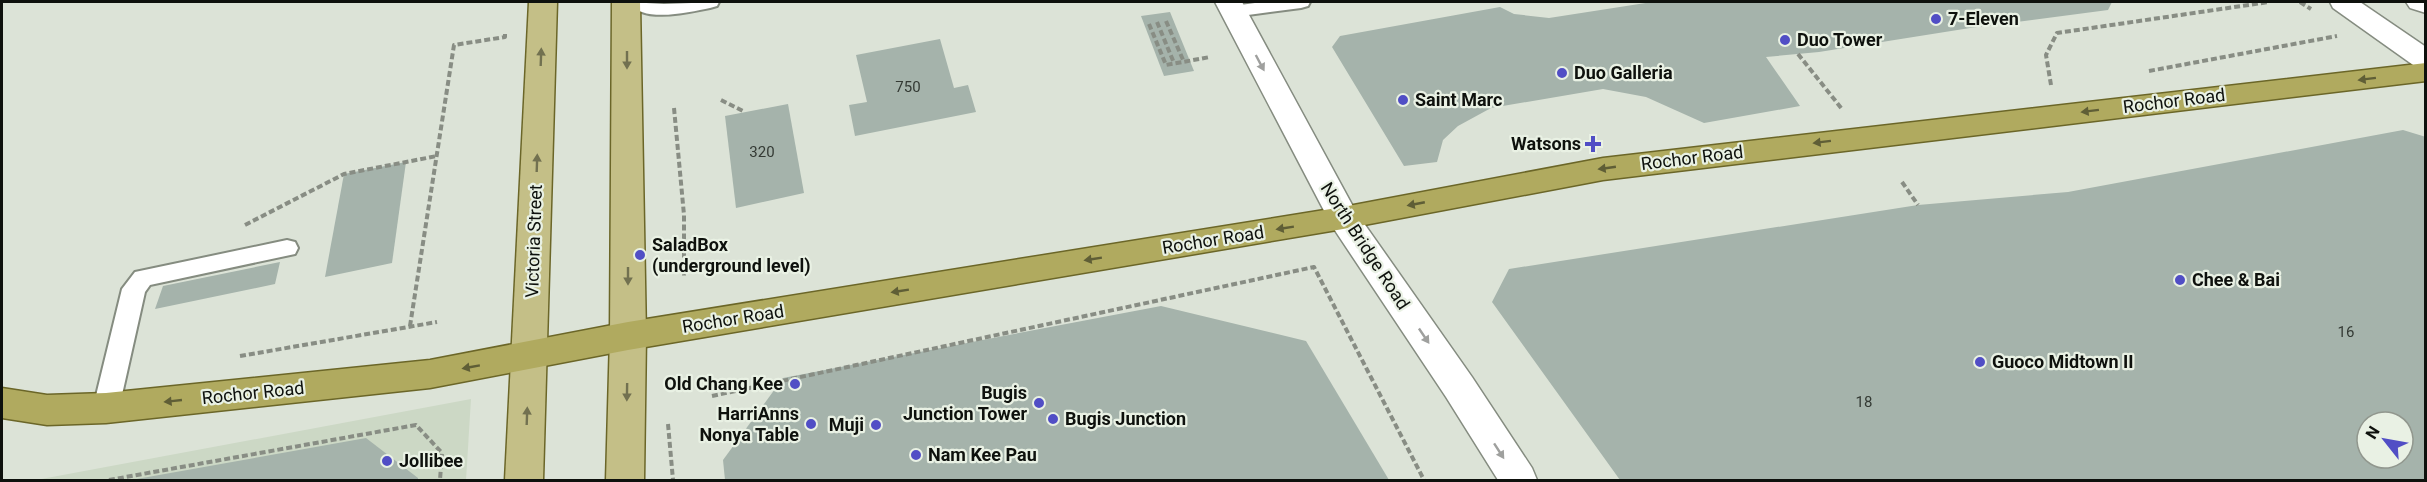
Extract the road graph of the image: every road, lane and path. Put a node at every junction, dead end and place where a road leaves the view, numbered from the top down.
1 (543, 2) edge
2 (626, 2) edge
3 (637, 2) edge
4 (710, 2) edge
5 (1301, 2) edge
6 (2269, 2) edge
7 (2300, 2) edge
8 (2343, 2) edge
9 (2420, 2) edge
10 (2426, 5) edge
11 (1230, 7) edge
12 (2317, 14) dead end
13 (1166, 21) dead end
14 (1157, 22) dead end
15 (1149, 24) dead end
16 (506, 25) dead end
17 (2346, 35) dead end
18 (1797, 54) dead end
19 (1210, 57) dead end
20 (2426, 61) edge
21 (1184, 62) junction
22 (1174, 63) junction
23 (2146, 72) dead end
24 (2426, 72) edge
25 (2052, 89) dead end
26 (721, 100) dead end
27 (1853, 107) dead end
28 (674, 108) dead end
29 (1841, 108) junction
30 (745, 112) dead end
31 (1865, 137) junction
32 (436, 156) junction
33 (1902, 182) dead end
34 (1918, 205) dead end
35 (1343, 218) junction
36 (239, 229) dead end
37 (287, 248) dead end
38 (684, 277) dead end
39 (437, 322) dead end
40 (410, 326) junction
41 (628, 336) junction
42 (239, 356) dead end
43 (529, 356) junction
44 (712, 396) dead end
45 (2, 403) edge
46 (106, 408) junction
47 (47, 410) junction
48 (668, 416) dead end
49 (2, 422) edge
50 (109, 480) edge
51 (440, 480) edge
52 (524, 480) edge
53 (625, 480) edge
54 (674, 480) edge
55 (1424, 480) edge
56 (1518, 480) edge

43 -> 1 main road, Victoria Street
2 -> 41 main road
3 - 4 lane
5 - 11 lane
6 - 25 path
7 - 12 path
8 - 20 main road
9 - 10 main road
11 -> 35 main road, North Bridge Road
13 - 21 path
14 - 22 path
15 - 22 path
16 - 32 path
17 - 23 path
18 - 29 path
19 - 21 path
21 - 22 path
24 -> 31 highway, Rochor Road
26 - 30 path
27 - 29 path
28 - 38 path
29 - 31 path
31 -> 35 highway, Rochor Road
32 - 36 path
32 - 40 path
33 - 34 path
35 -> 41 highway, Rochor Road
35 -> 56 main road, North Bridge Road
37 - 46 lane
39 - 40 path
40 - 42 path
41 - 43 highway, Rochor Road
41 -> 53 main road
43 -> 46 highway, Rochor Road
52 -> 43 main road, Victoria Street
44 - 55 path
45 - 47 highway, Rochor Road
46 - 47 highway, Rochor Road
47 - 49 highway
48 - 54 path
50 - 51 path

